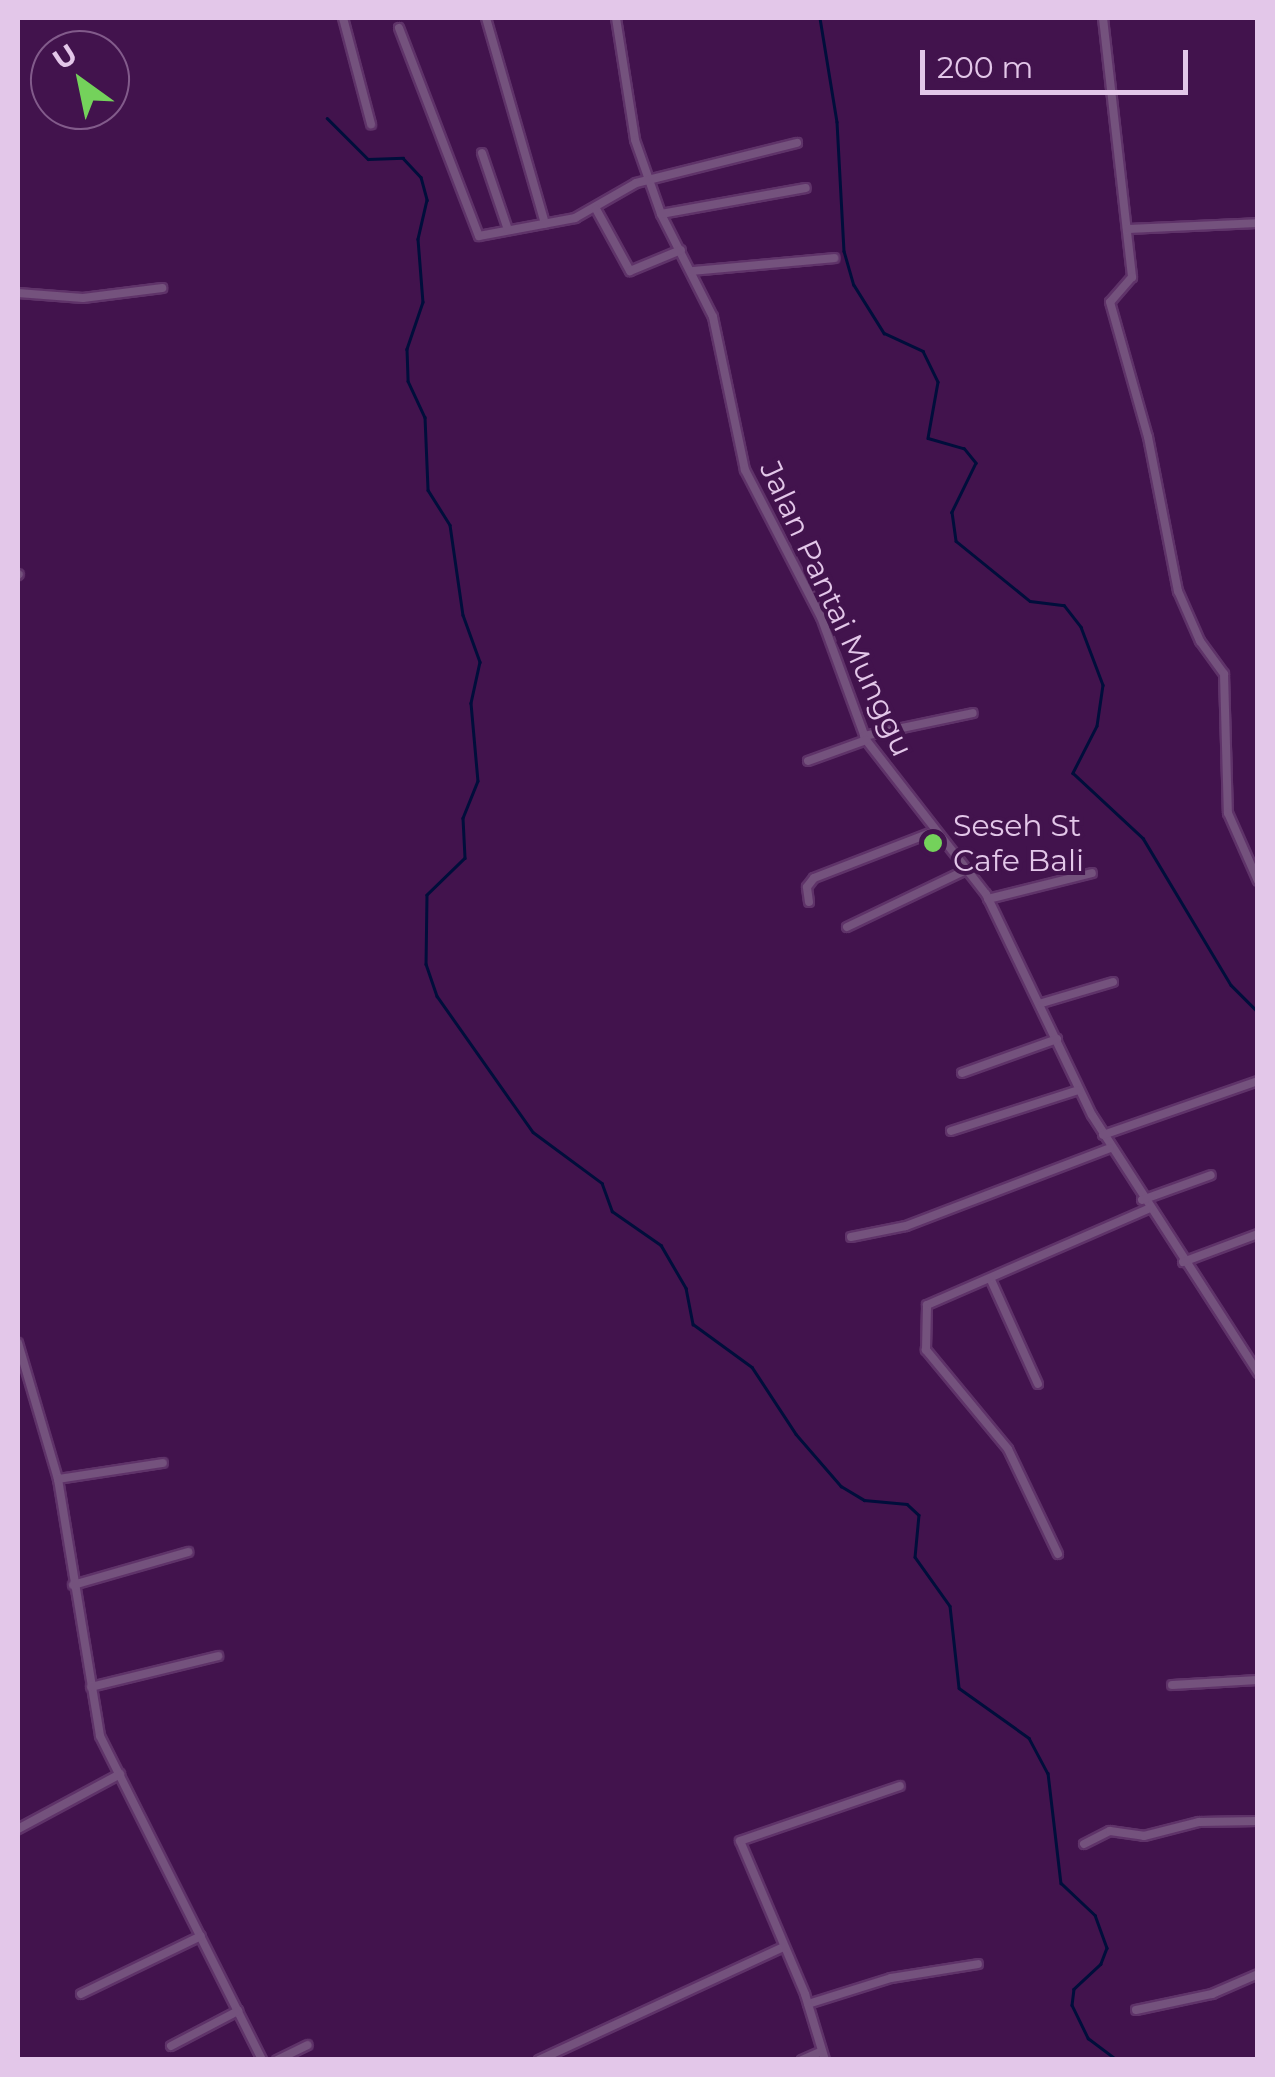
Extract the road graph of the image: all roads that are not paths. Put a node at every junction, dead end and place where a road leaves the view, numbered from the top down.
1 (342, 18) edge
2 (486, 18) edge
3 (616, 18) edge
4 (1103, 18) edge
5 (398, 28) dead end
6 (371, 124) dead end
7 (797, 143) dead end
8 (482, 153) dead end
9 (649, 182) junction
10 (806, 188) dead end
11 (596, 209) junction
12 (662, 214) junction
13 (1258, 223) edge
14 (545, 224) junction
15 (1127, 229) junction
16 (508, 230) junction
17 (681, 250) junction
18 (834, 258) dead end
19 (692, 272) junction
20 (162, 288) dead end
21 (18, 294) edge
22 (973, 713) dead end
23 (865, 738) junction
24 (808, 761) dead end
25 (935, 831) junction
26 (968, 869) junction
27 (1092, 873) dead end
28 (1258, 881) edge
29 (988, 899) junction
30 (809, 902) dead end
31 (847, 926) dead end
32 (1113, 982) dead end
33 (1042, 1003) junction
34 (1057, 1039) junction
35 (962, 1073) dead end
36 (1258, 1081) edge
37 (1078, 1090) junction
38 (951, 1132) dead end
39 (1103, 1135) junction
40 (1110, 1148) junction
41 (1212, 1175) dead end
42 (1142, 1200) junction
43 (1148, 1209) junction
44 (1258, 1234) edge
45 (851, 1237) dead end
46 (1183, 1262) junction
47 (991, 1280) junction
48 (18, 1343) edge
49 (1258, 1374) edge
50 (1038, 1384) dead end
51 (163, 1463) dead end
52 (58, 1479) junction
53 (188, 1552) dead end
54 (1058, 1554) dead end
55 (73, 1585) junction
56 (218, 1656) dead end
57 (1258, 1680) edge
58 (1172, 1685) dead end
59 (91, 1687) junction
60 (120, 1774) junction
61 (900, 1786) dead end
62 (1258, 1822) edge
63 (18, 1828) edge
64 (1084, 1844) dead end
65 (200, 1936) junction
66 (783, 1947) junction
67 (978, 1964) dead end
68 (1258, 1974) edge
69 (81, 1994) dead end
70 (808, 2004) junction
71 (238, 2010) junction
72 (1136, 2010) dead end
73 (308, 2044) dead end
74 (171, 2046) dead end
75 (822, 2056) edge
76 (262, 2060) edge
77 (277, 2060) edge
78 (539, 2060) edge
79 (802, 2060) edge

1 - 6 street
2 - 14 street
3 - 9 street, Jalan Pantai Munggu
4 - 15 street
5 - 16 street
7 - 9 street
8 - 16 street
9 - 11 street
9 - 12 street, Jalan Pantai Munggu
10 - 12 street
11 - 14 street
11 - 17 street
12 - 17 street, Jalan Pantai Munggu
13 - 15 street
14 - 16 street
15 - 28 street
17 - 19 street, Jalan Pantai Munggu
18 - 19 street
19 - 23 street, Jalan Pantai Munggu
20 - 21 street
22 - 23 street
23 - 24 street
23 - 25 street, Jalan Pantai Munggu
25 - 26 street, Jalan Pantai Munggu
25 - 30 street
26 - 29 street, Jalan Pantai Munggu
26 - 31 street
27 - 29 street
29 - 33 street, Jalan Pantai Munggu
32 - 33 street
33 - 34 street, Jalan Pantai Munggu
34 - 35 street
34 - 37 street, Jalan Pantai Munggu
36 - 39 street
37 - 38 street
37 - 39 street, Jalan Pantai Munggu
39 - 40 street, Jalan Pantai Munggu
40 - 42 street, Jalan Pantai Munggu
40 - 45 street
41 - 42 street
42 - 43 street, Jalan Pantai Munggu
43 - 46 street, Jalan Pantai Munggu
43 - 47 street
44 - 46 street
46 - 49 street, Jalan Pantai Munggu
47 - 50 street
47 - 54 street
48 - 52 street
51 - 52 street
52 - 55 street
53 - 55 street
55 - 59 street
56 - 59 street
57 - 58 street
59 - 60 street
60 - 63 street
60 - 65 street
61 - 66 street
62 - 64 street
65 - 69 street
65 - 71 street
66 - 70 street
66 - 78 street
67 - 70 street
68 - 72 street
70 - 75 street
71 - 74 street
71 - 76 street
73 - 77 street
75 - 79 street

